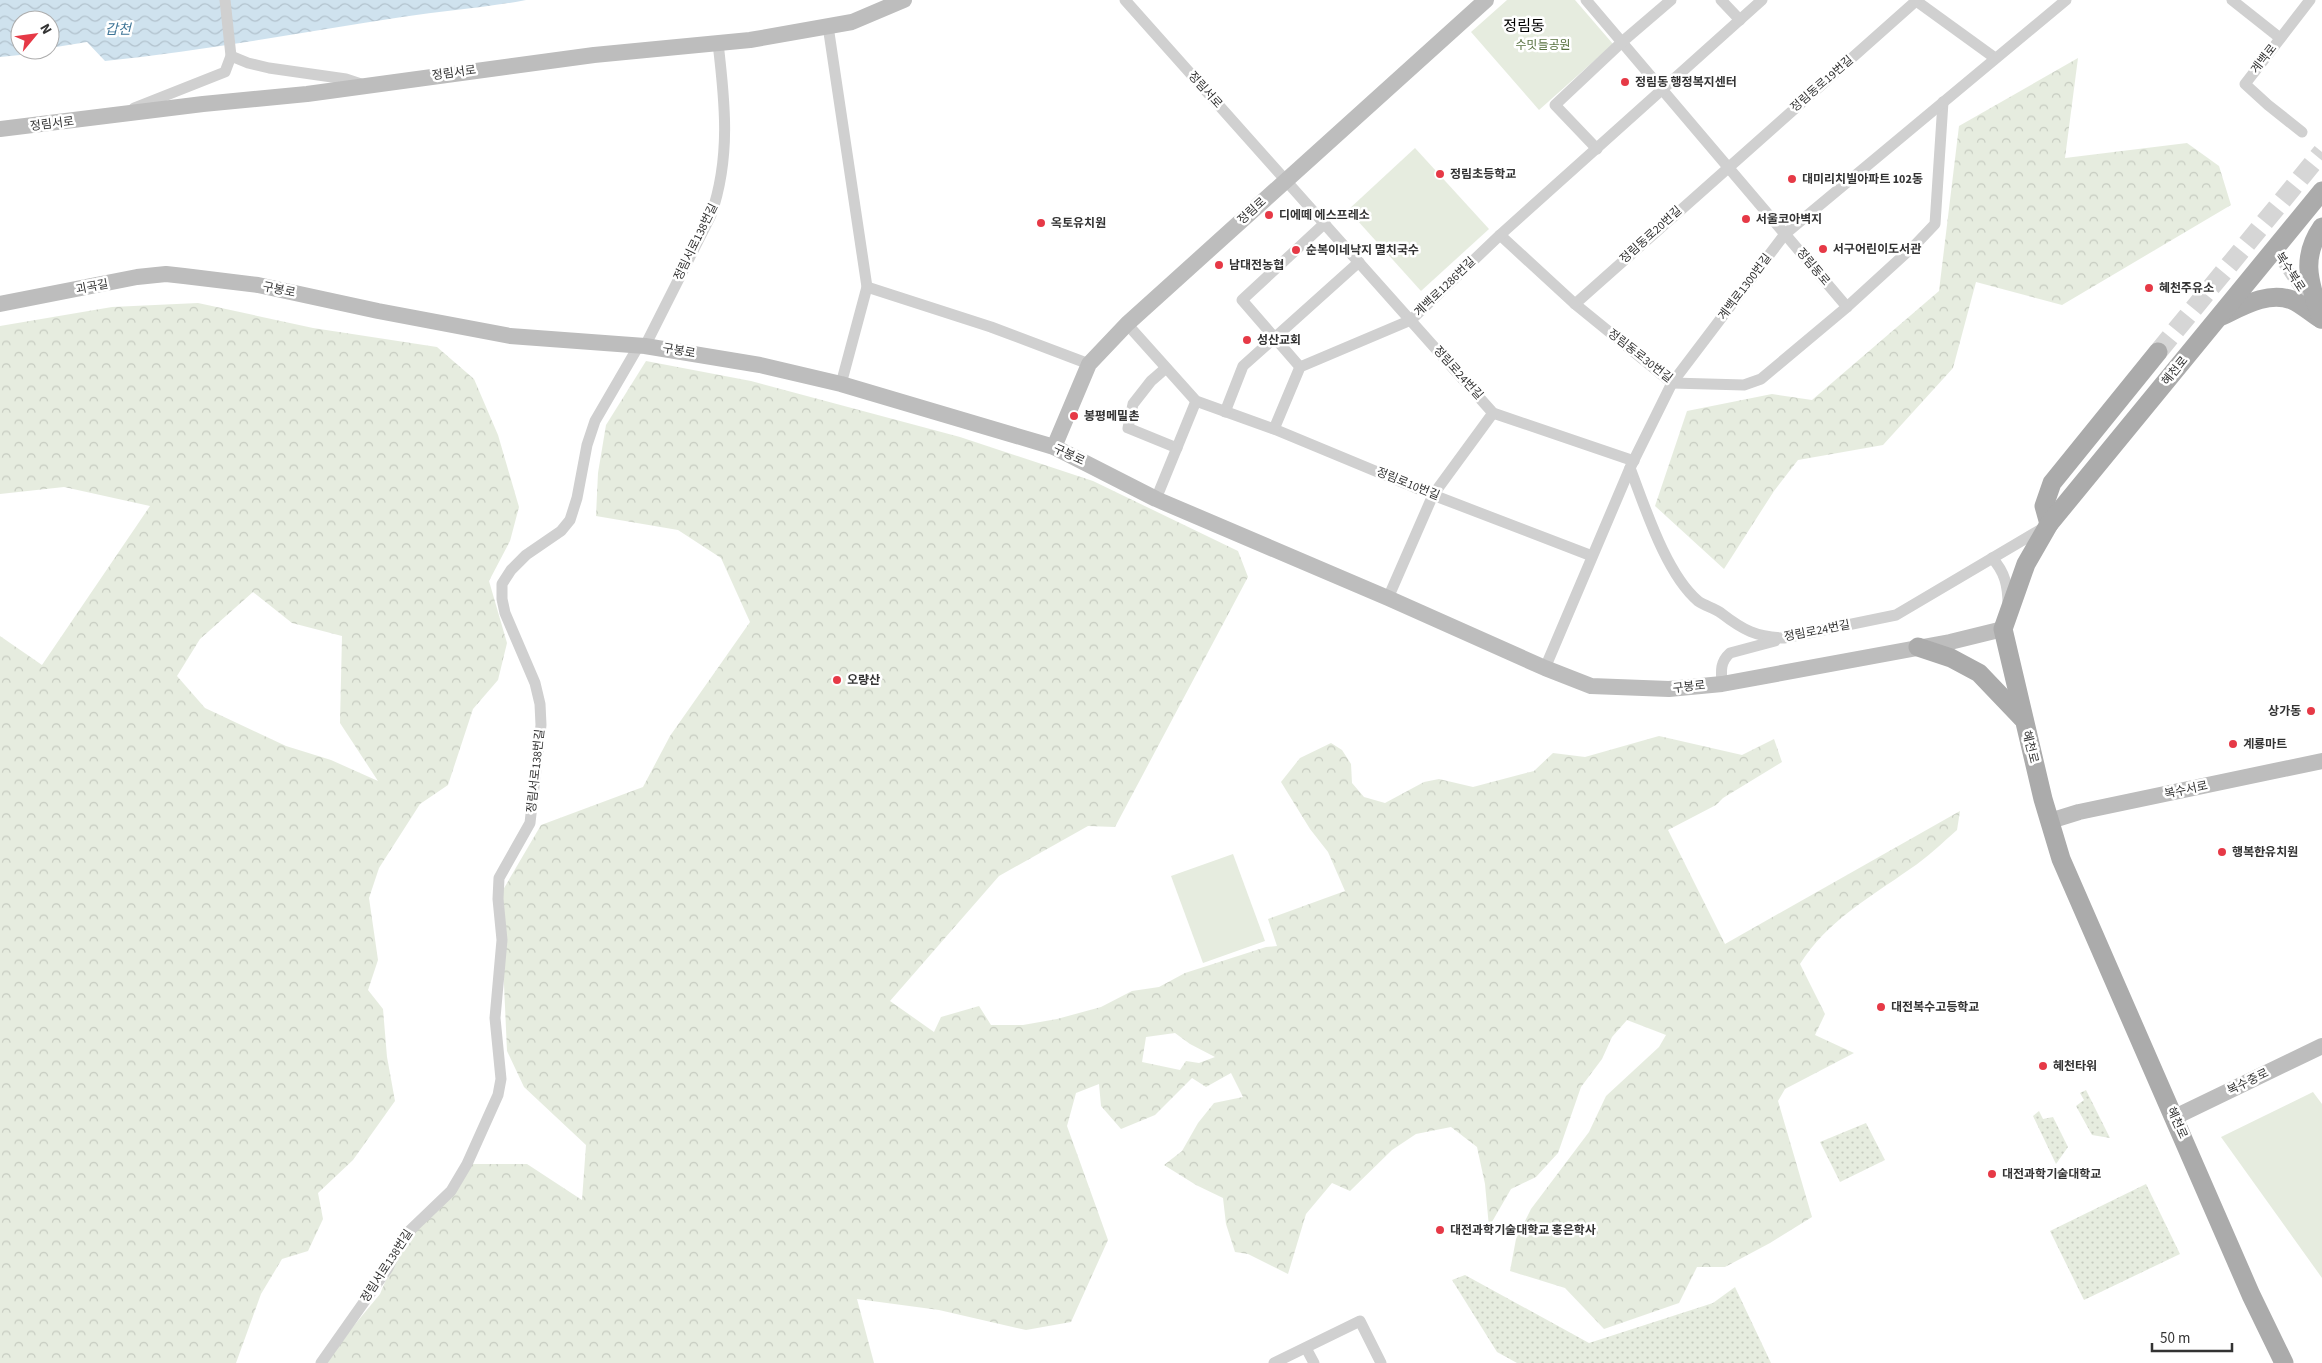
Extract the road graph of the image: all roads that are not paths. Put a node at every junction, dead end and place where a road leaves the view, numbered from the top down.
1 (225, 0) edge
2 (904, 0) edge
3 (1125, 0) edge
4 (1586, 0) edge
5 (1671, 0) edge
6 (1721, 0) edge
7 (1762, 0) edge
8 (1916, 0) edge
9 (2066, 0) edge
10 (2232, 0) edge
11 (2310, 0) edge
12 (1480, 2) edge
13 (1740, 20) junction
14 (828, 26) junction
15 (2280, 38) junction
16 (1622, 42) junction
17 (718, 43) junction
18 (231, 52) junction
19 (1995, 58) junction
20 (366, 85) junction
21 (1662, 89) junction
22 (1943, 102) junction
23 (124, 114) junction
24 (0, 130) edge
25 (2302, 132) dead end
26 (1597, 149) junction
27 (1728, 167) junction
28 (1286, 181) junction
29 (2322, 191) edge
30 (1325, 223) junction
31 (2321, 228) edge
32 (1785, 234) junction
33 (1500, 235) junction
34 (2274, 248) junction
35 (1359, 262) junction
36 (184, 276) joint
37 (867, 287) junction
38 (0, 304) edge
39 (1575, 304) junction
40 (1847, 307) junction
41 (2218, 318) junction
42 (1411, 320) junction
43 (2322, 320) edge
44 (1126, 324) junction
45 (1274, 338) junction
46 (642, 346) junction
47 (2158, 352) tunnel mouth
48 (1089, 364) junction
49 (1300, 367) junction
50 (1166, 368) junction
51 (1672, 383) junction
52 (841, 384) junction
53 (1196, 401) junction
54 (1225, 412) junction
55 (1493, 413) junction
56 (1274, 429) junction
57 (1054, 447) junction
58 (1177, 448) junction
59 (1632, 464) junction
60 (1433, 495) junction
61 (1156, 498) junction
62 (2049, 524) junction
63 (1592, 556) junction
64 (1992, 558) junction
65 (1388, 598) junction
66 (2005, 622) junction
67 (1784, 638) junction
68 (1918, 648) junction
69 (1545, 668) junction
70 (1722, 684) junction
71 (2023, 719) junction
72 (2322, 761) edge
73 (2050, 820) junction
74 (2322, 1046) edge
75 (2175, 1117) junction
76 (1306, 1348) junction
77 (321, 1363) edge
78 (1274, 1363) edge
79 (1314, 1363) edge
80 (1380, 1363) edge
81 (2284, 1363) edge

1 - 18 street
2 - 14 street, 정림서로
3 - 28 street, 정림서로
4 - 16 street, 정림동로
5 - 16 street
6 - 13 street
7 - 13 street, 계백로1286번길
8 - 19 street
8 - 27 street, 정림동로19번길
9 - 19 street, 계백로1300번길
10 - 15 street
11 - 15 street, 계백로
12 - 28 street, 정림로
13 - 21 street, 계백로1286번길
14 - 17 street, 정림서로
14 - 37 street
15 - 25 street, 계백로
16 - 21 street, 정림동로
16 - 26 street
17 - 20 street, 정림서로
17 - 46 street, 정림서로138번길
18 - 20 street
18 - 23 street
19 - 22 street, 계백로1300번길
20 - 23 street, 정림서로
21 - 26 street, 계백로1286번길
21 - 27 street, 정림동로
22 - 32 street, 계백로1300번길
22 - 40 street
23 - 24 street, 정림서로
26 - 33 street, 계백로1286번길
27 - 32 street, 정림동로
27 - 39 street, 정림동로20번길
28 - 30 street, 정림로24번길
28 - 44 street, 정림로
29 - 34 main road, 혜천로
30 - 35 street, 정림로24번길
30 - 45 street
31 - 34 main road
31 - 43 main road
32 - 40 street, 정림동로
32 - 51 street, 계백로1300번길
33 - 39 street, 정림동로30번길
33 - 42 street, 계백로1286번길
34 - 41 main road, 혜천로
34 - 43 street, 복수북로
35 - 42 street, 정림로24번길
35 - 45 street
36 - 38 street, 괴곡길
36 - 46 street, 구봉로
37 - 48 street
37 - 52 street
39 - 51 street, 정림동로30번길
40 - 51 street, 정림동로30번길
41 - 43 main road
41 - 62 main road, 혜천로
42 - 49 street, 계백로1286번길
42 - 55 street, 정림로24번길
44 - 48 street, 정림로
44 - 50 street, 정림로10번길
45 - 49 street
45 - 54 street
46 - 52 street, 구봉로
46 - 77 street, 정림서로138번길
47 - 62 main road
48 - 57 street, 정림로
49 - 56 street
50 - 53 street, 정림로10번길
50 - 58 street
51 - 59 street, 계백로1300번길
52 - 57 street, 구봉로
53 - 54 street, 정림로10번길
53 - 58 street
54 - 56 street, 정림로10번길
55 - 59 street, 정림로24번길
55 - 60 street
56 - 60 street, 정림로10번길
57 - 61 street, 구봉로
58 - 61 street
59 - 63 street, 계백로1300번길
59 - 67 street, 정림로24번길
60 - 63 street, 정림로10번길
60 - 65 street
61 - 65 street, 구봉로
62 - 64 street, 정림로24번길
62 - 66 main road, 혜천로
63 - 69 street, 계백로1300번길
64 - 66 street
64 - 67 street, 정림로24번길
65 - 69 street, 구봉로
66 - 68 street, 구봉로
66 - 71 main road, 혜천로
67 - 70 street
68 - 70 street, 구봉로
68 - 71 main road
69 - 70 street, 구봉로
71 - 73 main road, 혜천로
72 - 73 street, 복수서로
73 - 75 main road, 혜천로
74 - 75 street, 복수중로
75 - 81 main road, 혜천로
76 - 78 street
76 - 79 street
76 - 80 street

